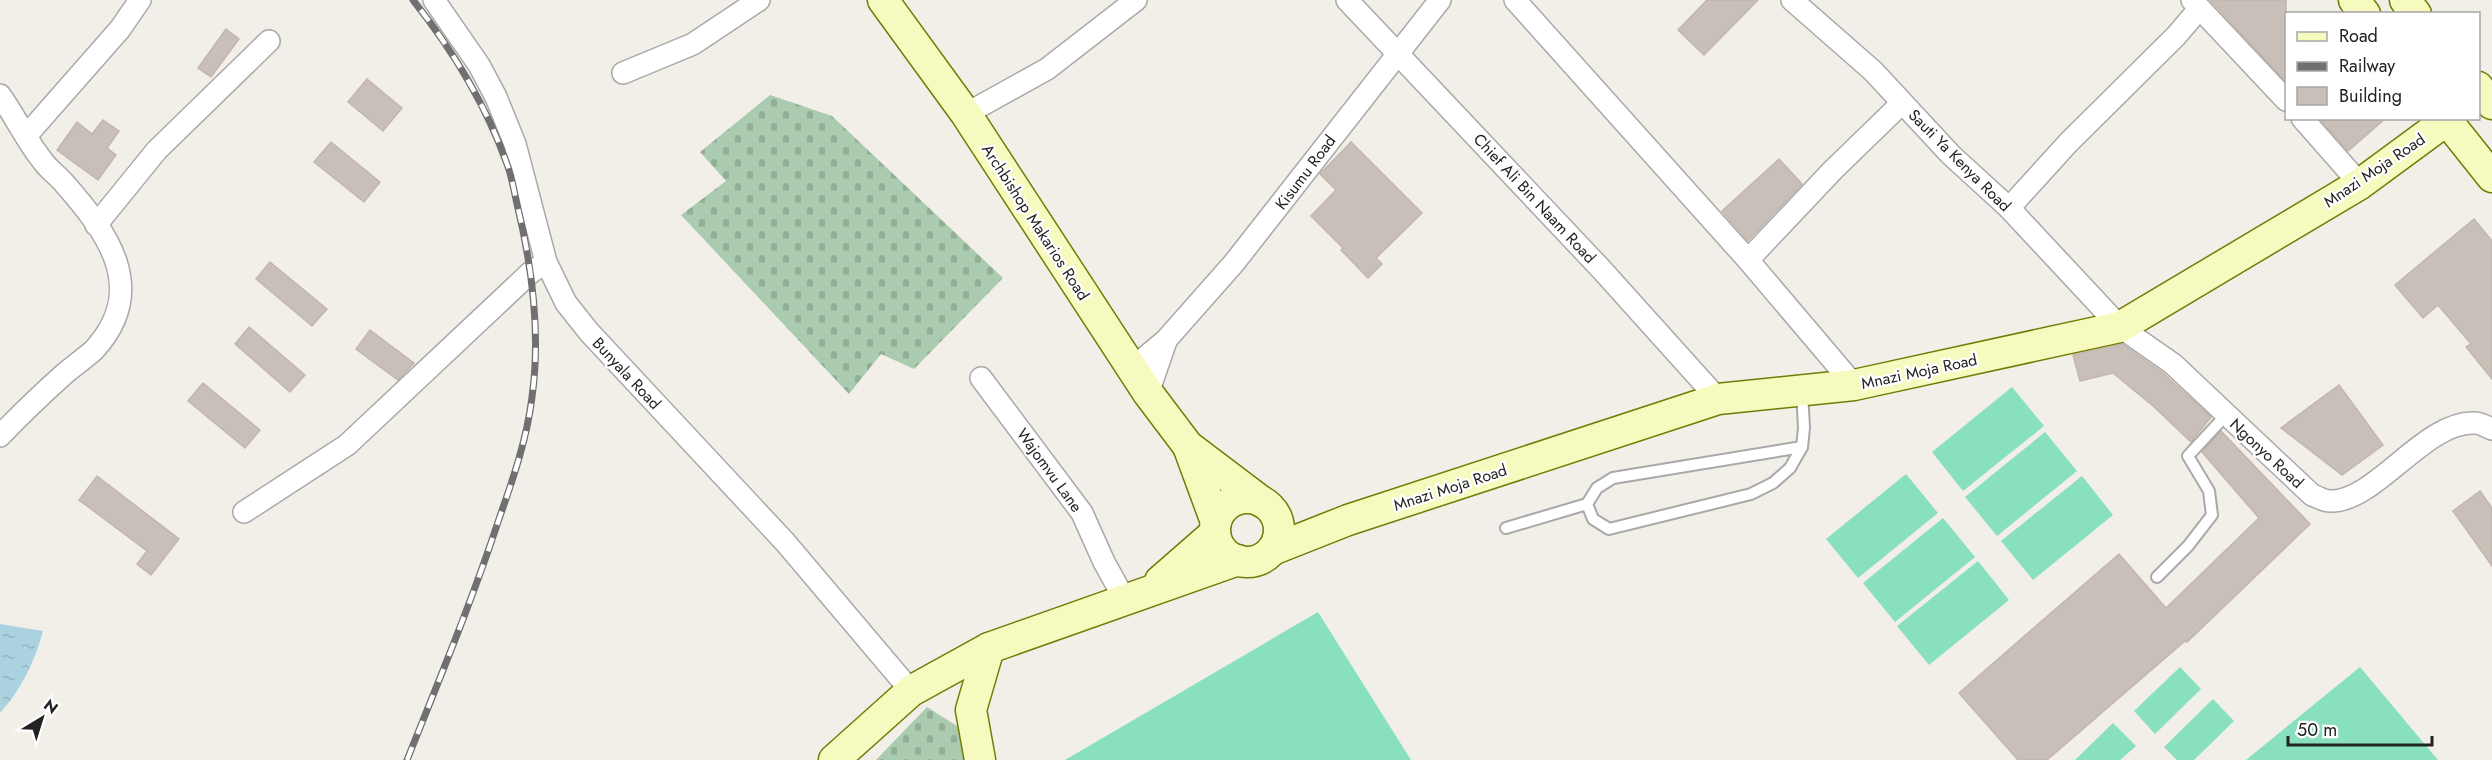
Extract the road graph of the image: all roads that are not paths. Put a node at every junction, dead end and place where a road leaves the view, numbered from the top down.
1 (140, 0) edge
2 (434, 0) edge
3 (759, 0) edge
4 (883, 0) edge
5 (1136, 0) edge
6 (1347, 0) edge
7 (1440, 0) edge
8 (1515, 0) edge
9 (1792, 0) edge
10 (2354, 0) edge
11 (2405, 0) edge
12 (2196, 5) edge
13 (2363, 12) edge
14 (2414, 12) edge
15 (269, 41) dead end
16 (1398, 53) junction
17 (623, 73) dead end
18 (0, 95) edge
19 (2285, 99) edge
20 (1902, 103) junction
21 (966, 114) junction
22 (2304, 120) edge
23 (2445, 120) edge
24 (2447, 120) edge
25 (26, 136) junction
26 (2486, 159) edge
27 (2360, 183) junction
28 (2009, 208) junction
29 (96, 225) junction
30 (1748, 260) junction
31 (546, 262) junction
32 (2120, 327) junction
33 (1166, 340) junction
34 (981, 378) dead end
35 (1139, 381) junction
36 (1854, 386) junction
37 (1802, 391) junction
38 (1718, 399) junction
39 (2226, 415) junction
40 (2492, 429) edge
41 (0, 436) edge
42 (1188, 446) junction
43 (1802, 447) junction
44 (1587, 504) junction
45 (1268, 508) junction
46 (244, 512) dead end
47 (1348, 520) junction
48 (1216, 528) junction
49 (1506, 528) dead end
50 (1272, 550) junction
51 (1238, 560) junction
52 (2157, 577) dead end
53 (1137, 595) junction
54 (989, 648) junction
55 (918, 687) junction
56 (971, 710) junction
57 (834, 760) edge
58 (980, 760) edge

1 - 25 street
2 - 31 street, Bunyala Road
3 - 17 street
4 - 21 main road, Archbishop Makarios Road
5 - 21 street
6 - 16 street, Chief Ali Bin Naam Road
7 - 16 street, Kisumu Road
8 - 30 street
9 - 20 street, Sauti Ya Kenya Road
10 - 13 main road
11 - 14 main road
12 - 19 street
12 - 28 street
15 - 29 street
16 - 33 street, Kisumu Road
16 - 38 street, Chief Ali Bin Naam Road
18 - 25 street
20 - 28 street, Sauti Ya Kenya Road
20 - 30 street
21 - 35 main road, Archbishop Makarios Road
22 - 27 street
23 - 27 main road, Mnazi Moja Road
24 - 26 main road
25 - 29 street
27 - 32 main road, Mnazi Moja Road
28 - 32 street, Sauti Ya Kenya Road
29 - 41 street
30 - 36 street
31 - 46 street
31 - 55 street, Bunyala Road
32 - 36 main road, Mnazi Moja Road
32 - 39 street, Ngonyo Road
33 - 35 street, Kisumu Road
33 - 35 street, Kisumu Road
34 - 53 street, Wajomvu Lane
35 - 42 main road, Archbishop Makarios Road
36 - 37 main road, Mnazi Moja Road
37 - 38 main road, Mnazi Moja Road
37 - 43 lane
38 - 47 main road, Mnazi Moja Road
39 - 40 street, Ngonyo Road
39 - 52 lane
42 - 45 main road
42 - 48 main road
43 - 44 lane
43 - 44 lane
44 - 49 lane
45 - 47 main road
45 - 48 main road
45 - 50 main road
47 - 50 main road, Mnazi Moja Road
48 - 51 main road
48 - 53 main road
50 - 51 main road
51 - 53 main road
53 - 54 main road
54 - 55 main road
54 - 56 main road
55 - 56 main road
55 - 57 main road
56 - 58 main road

